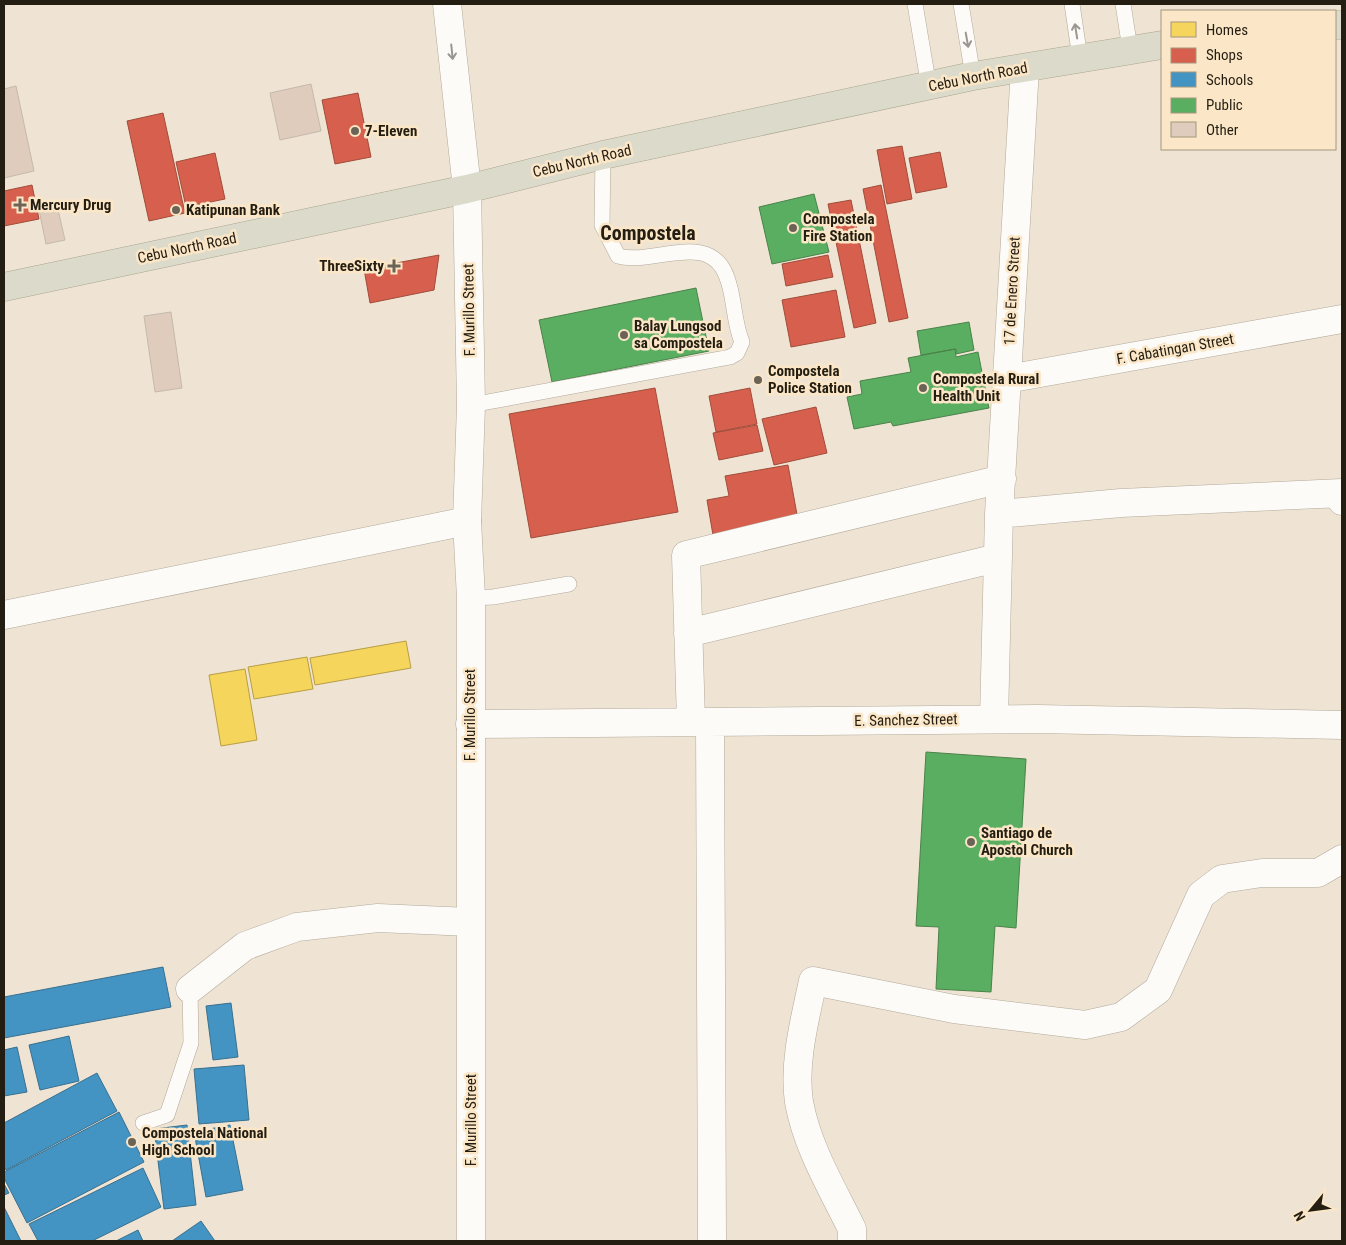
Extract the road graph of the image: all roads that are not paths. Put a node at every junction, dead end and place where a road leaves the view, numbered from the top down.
1 (447, 4) edge
2 (915, 4) edge
3 (961, 4) edge
4 (1072, 4) edge
5 (1123, 4) edge
6 (1161, 46) edge
7 (1130, 49) junction
8 (1080, 58) junction
9 (1025, 68) junction
10 (974, 76) junction
11 (929, 87) junction
12 (603, 155) junction
13 (467, 189) junction
14 (4, 287) edge
15 (1342, 319) edge
16 (1007, 379) junction
17 (471, 405) junction
18 (1002, 479) junction
19 (1342, 501) edge
20 (998, 514) junction
21 (467, 521) junction
22 (997, 558) junction
23 (569, 584) dead end
24 (471, 598) junction
25 (4, 616) edge
26 (688, 633) junction
27 (994, 719) junction
28 (700, 721) junction
29 (470, 724) junction
30 (1342, 725) edge
31 (1342, 859) edge
32 (470, 922) junction
33 (190, 988) joint
34 (143, 1123) dead end
35 (471, 1241) edge
36 (712, 1241) edge
37 (852, 1241) edge

1 -> 13 street, F. Murillo Street
2 - 11 lane
3 -> 10 lane
8 -> 4 lane
5 - 7 lane
6 - 7 highway, Cebu North Road
7 - 8 highway, Cebu North Road
8 - 9 highway, Cebu North Road
9 - 10 highway, Cebu North Road
9 - 16 street, 17 de Enero Street
10 - 11 highway, Cebu North Road
11 - 12 highway, Cebu North Road
12 - 13 highway, Cebu North Road
12 - 17 lane
13 - 14 highway, Cebu North Road
13 - 17 street, F. Murillo Street
15 - 16 street, F. Cabatingan Street
16 - 18 street, 17 de Enero Street
17 - 21 street, F. Murillo Street
18 - 20 street, 17 de Enero Street
18 - 26 street
19 - 20 street
20 - 22 street, 17 de Enero Street
21 - 24 street, F. Murillo Street
21 - 25 street
22 - 26 street
22 - 27 street, 17 de Enero Street
23 - 24 lane
24 - 29 street, F. Murillo Street
26 - 28 street
27 - 28 street, E. Sanchez Street
27 - 30 street, E. Sanchez Street
28 - 29 street, E. Sanchez Street
28 - 36 street
29 - 32 street, F. Murillo Street
31 - 37 street
32 - 33 street
32 - 35 street, F. Murillo Street
33 - 34 lane

